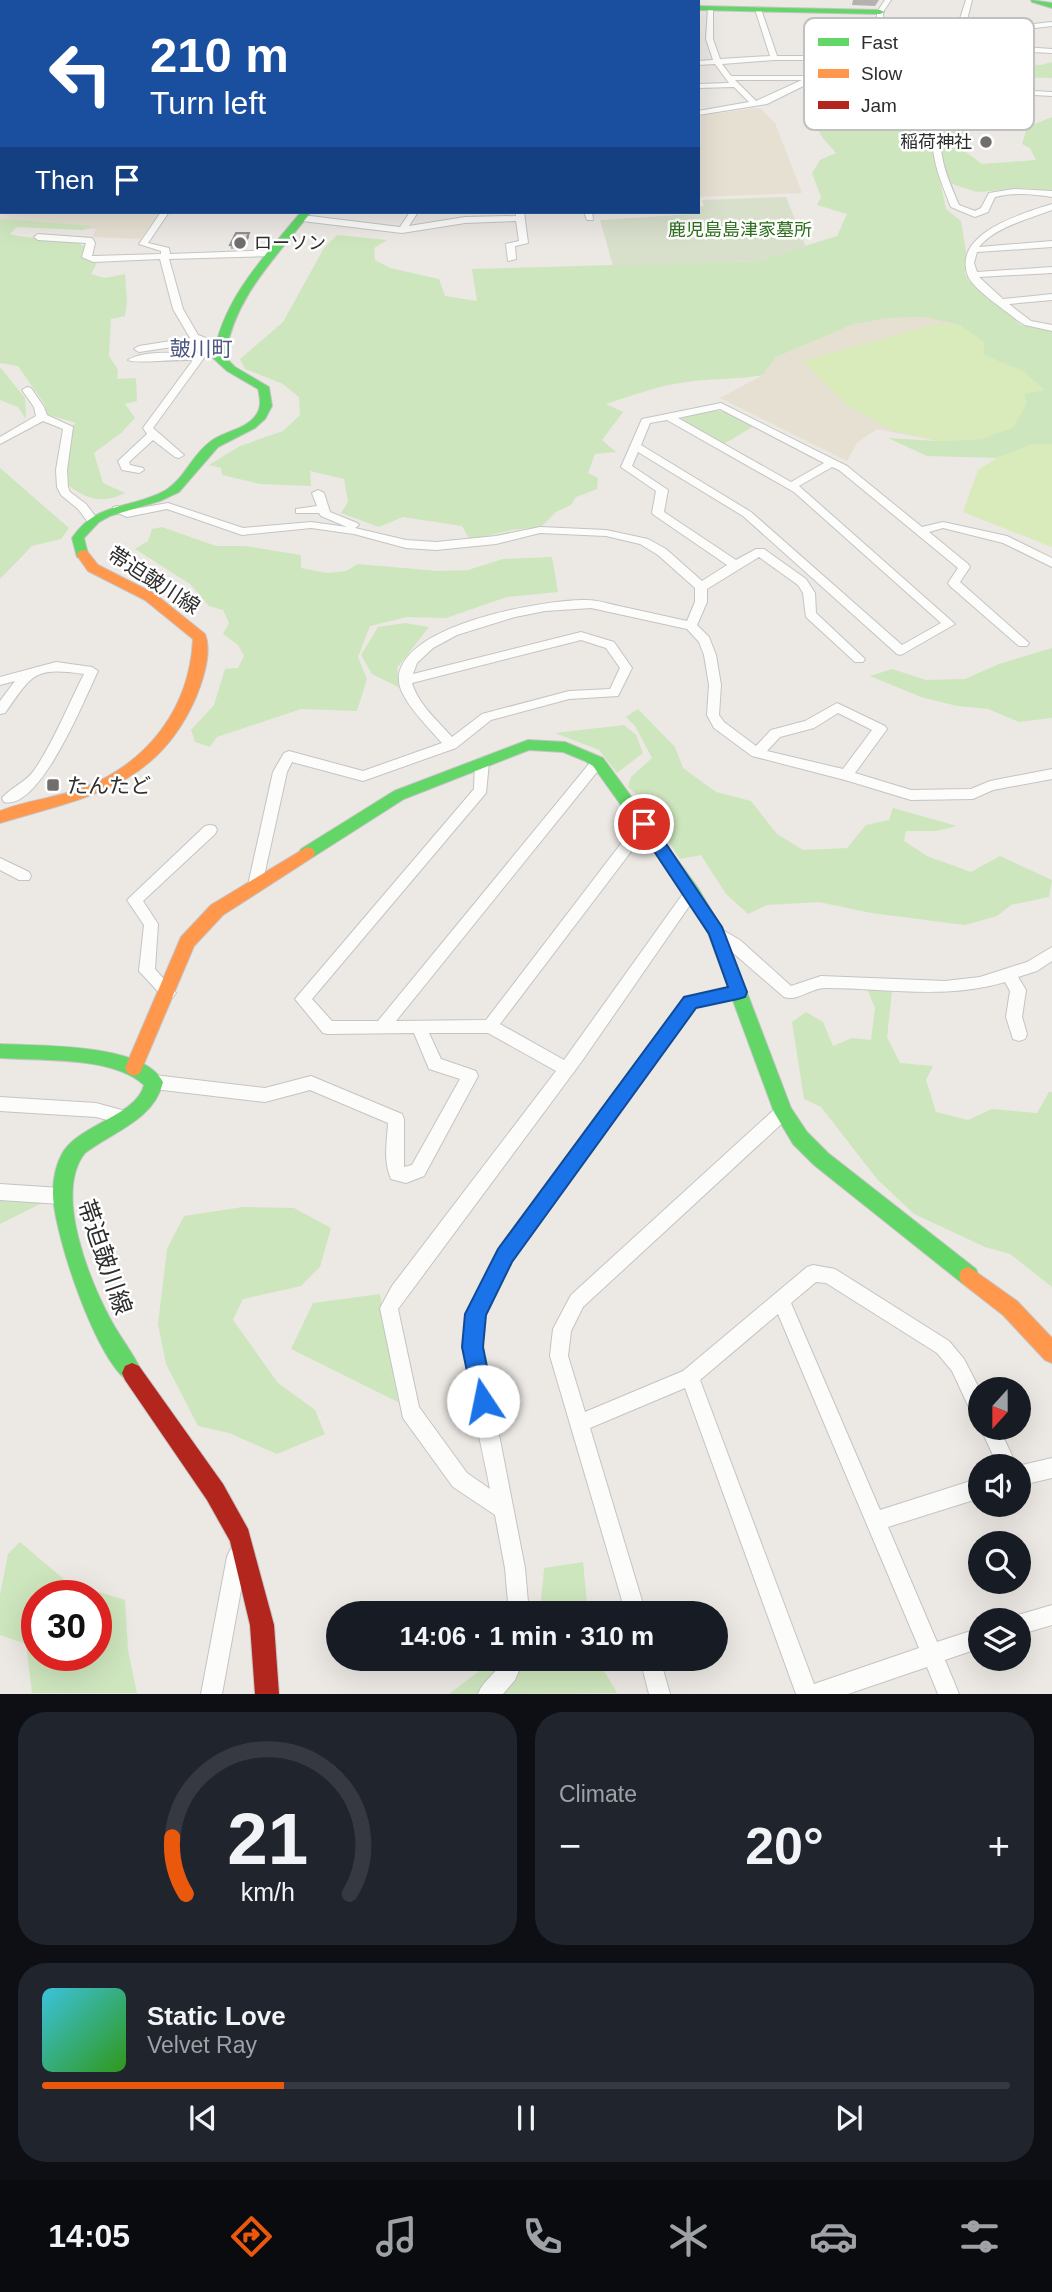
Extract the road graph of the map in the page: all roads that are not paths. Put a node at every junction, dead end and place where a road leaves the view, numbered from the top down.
1 (969, 0) edge
2 (1035, 0) edge
3 (753, 6) edge
4 (884, 6) edge
5 (1052, 6) edge
6 (704, 8) edge
7 (964, 18) edge
8 (1048, 25) edge
9 (1052, 33) edge
10 (700, 41) edge
11 (708, 41) junction
12 (1034, 48) edge
13 (1052, 51) edge
14 (775, 58) junction
15 (804, 58) edge
16 (714, 62) junction
17 (700, 64) edge
18 (804, 78) edge
19 (732, 82) junction
20 (804, 82) edge
21 (700, 86) edge
22 (1034, 93) edge
23 (1052, 94) edge
24 (755, 104) junction
25 (700, 113) edge
26 (936, 130) edge
27 (1052, 194) edge
28 (1050, 210) edge
29 (164, 214) edge
30 (413, 214) edge
31 (304, 215) edge
32 (520, 215) edge
33 (402, 229) junction
34 (38, 237) dead end
35 (1052, 244) edge
36 (974, 250) junction
37 (273, 253) junction
38 (167, 256) junction
39 (511, 260) dead end
40 (1052, 270) edge
41 (972, 275) junction
42 (1052, 297) edge
43 (1003, 302) junction
44 (1051, 328) edge
45 (209, 343) junction
46 (139, 349) dead end
47 (200, 358) junction
48 (133, 360) dead end
49 (27, 390) dead end
50 (667, 416) junction
51 (42, 417) junction
52 (153, 435) junction
53 (0, 441) edge
54 (635, 446) junction
55 (179, 456) dead end
56 (833, 462) junction
57 (139, 470) dead end
58 (792, 486) junction
59 (318, 493) dead end
60 (117, 509) junction
61 (323, 509) junction
62 (300, 511) dead end
63 (92, 520) junction
64 (920, 531) junction
65 (365, 534) junction
66 (1052, 563) edge
67 (735, 565) junction
68 (701, 587) junction
69 (691, 626) junction
70 (1023, 643) dead end
71 (859, 659) dead end
72 (26, 674) junction
73 (405, 680) junction
74 (0, 681) edge
75 (0, 710) edge
76 (451, 745) junction
77 (757, 753) junction
78 (482, 762) junction
79 (598, 762) junction
80 (1052, 774) edge
81 (846, 775) junction
82 (8, 799) edge
83 (0, 817) edge
84 (644, 824) junction
85 (210, 830) dead end
86 (0, 863) edge
87 (24, 876) dead end
88 (255, 885) junction
89 (692, 892) junction
90 (716, 932) junction
91 (1052, 953) edge
92 (1009, 974) junction
93 (738, 992) junction
94 (168, 993) junction
95 (490, 1026) junction
96 (382, 1027) junction
97 (419, 1028) junction
98 (1019, 1034) dead end
99 (0, 1051) edge
100 (134, 1068) junction
101 (565, 1068) junction
102 (154, 1082) junction
103 (0, 1104) edge
104 (783, 1112) junction
105 (123, 1117) junction
106 (0, 1192) edge
107 (61, 1196) junction
108 (781, 1301) junction
109 (1052, 1353) edge
110 (690, 1377) junction
111 (968, 1385) edge
112 (578, 1424) junction
113 (1052, 1468) edge
114 (1031, 1473) edge
115 (968, 1492) edge
116 (504, 1509) junction
117 (877, 1521) junction
118 (240, 1537) junction
119 (517, 1601) edge
120 (632, 1601) edge
121 (1052, 1615) edge
122 (1031, 1621) edge
123 (968, 1642) edge
124 (932, 1653) junction
125 (508, 1671) edge
126 (654, 1671) edge
127 (211, 1693) edge
128 (267, 1693) edge
129 (488, 1693) edge
130 (660, 1693) edge
131 (807, 1693) edge
132 (816, 1693) edge
133 (949, 1693) edge

1 - 7 street
2 - 5 street
3 - 4 street
3 - 6 street
3 - 14 street
6 - 11 street
8 - 9 street
10 - 11 street
11 - 16 street
12 - 13 street
14 - 15 street
14 - 16 street
16 - 17 street
16 - 19 street
18 - 19 street
19 - 21 street
19 - 24 street
20 - 24 street
22 - 23 street
24 - 25 street
26 - 27 street
28 - 36 street
29 - 38 street
30 - 33 street
31 - 33 street
31 - 37 street
32 - 33 street
32 - 39 street
34 - 38 street
35 - 36 street
36 - 41 street
37 - 38 street
37 - 45 street
38 - 45 street
40 - 41 street
41 - 43 street
42 - 43 street
43 - 44 street
45 - 46 street
45 - 47 street
45 - 60 street, 帯迫皷川線
47 - 48 street
47 - 52 street
49 - 51 street
50 - 54 street
50 - 56 street
50 - 58 street
51 - 53 street
51 - 63 street
52 - 55 street
52 - 57 street
54 - 58 street
54 - 67 street
56 - 58 street
56 - 64 street
59 - 61 street
60 - 63 street, 帯迫皷川線
60 - 65 street
61 - 62 street
61 - 65 street
63 - 82 street, 帯迫皷川線
64 - 66 street
64 - 70 street
65 - 68 street
67 - 68 street
67 - 71 street
68 - 69 street
69 - 73 street
69 - 77 street
72 - 74 street
72 - 75 street
72 - 82 street
73 - 76 street
73 - 76 street
76 - 88 street
77 - 81 street
77 - 81 street
78 - 79 street
78 - 88 street
78 - 96 street
79 - 84 street
79 - 96 street
80 - 81 street
82 - 83 street, 帯迫皷川線
84 - 89 street
84 - 95 street
85 - 94 street
86 - 87 street
88 - 94 street
89 - 90 street
89 - 101 street
90 - 92 street
90 - 93 street
91 - 92 street
92 - 98 street
93 - 104 street
93 - 116 street
94 - 100 street
95 - 97 street
95 - 101 street
96 - 97 street
97 - 102 street
99 - 100 street
100 - 102 street
101 - 116 street
102 - 105 street, 帯迫皷川線
103 - 105 street
104 - 109 street
104 - 112 street
105 - 107 street, 帯迫皷川線
106 - 107 street
107 - 118 street, 帯迫皷川線
108 - 110 street
108 - 111 street
108 - 117 street
110 - 112 street
110 - 131 street
112 - 120 street
113 - 114 street
115 - 117 street
116 - 119 street
117 - 124 street
118 - 127 street
118 - 128 street, 帯迫皷川線
121 - 122 street
123 - 124 street
124 - 132 street
124 - 133 street
125 - 129 street
126 - 130 street

